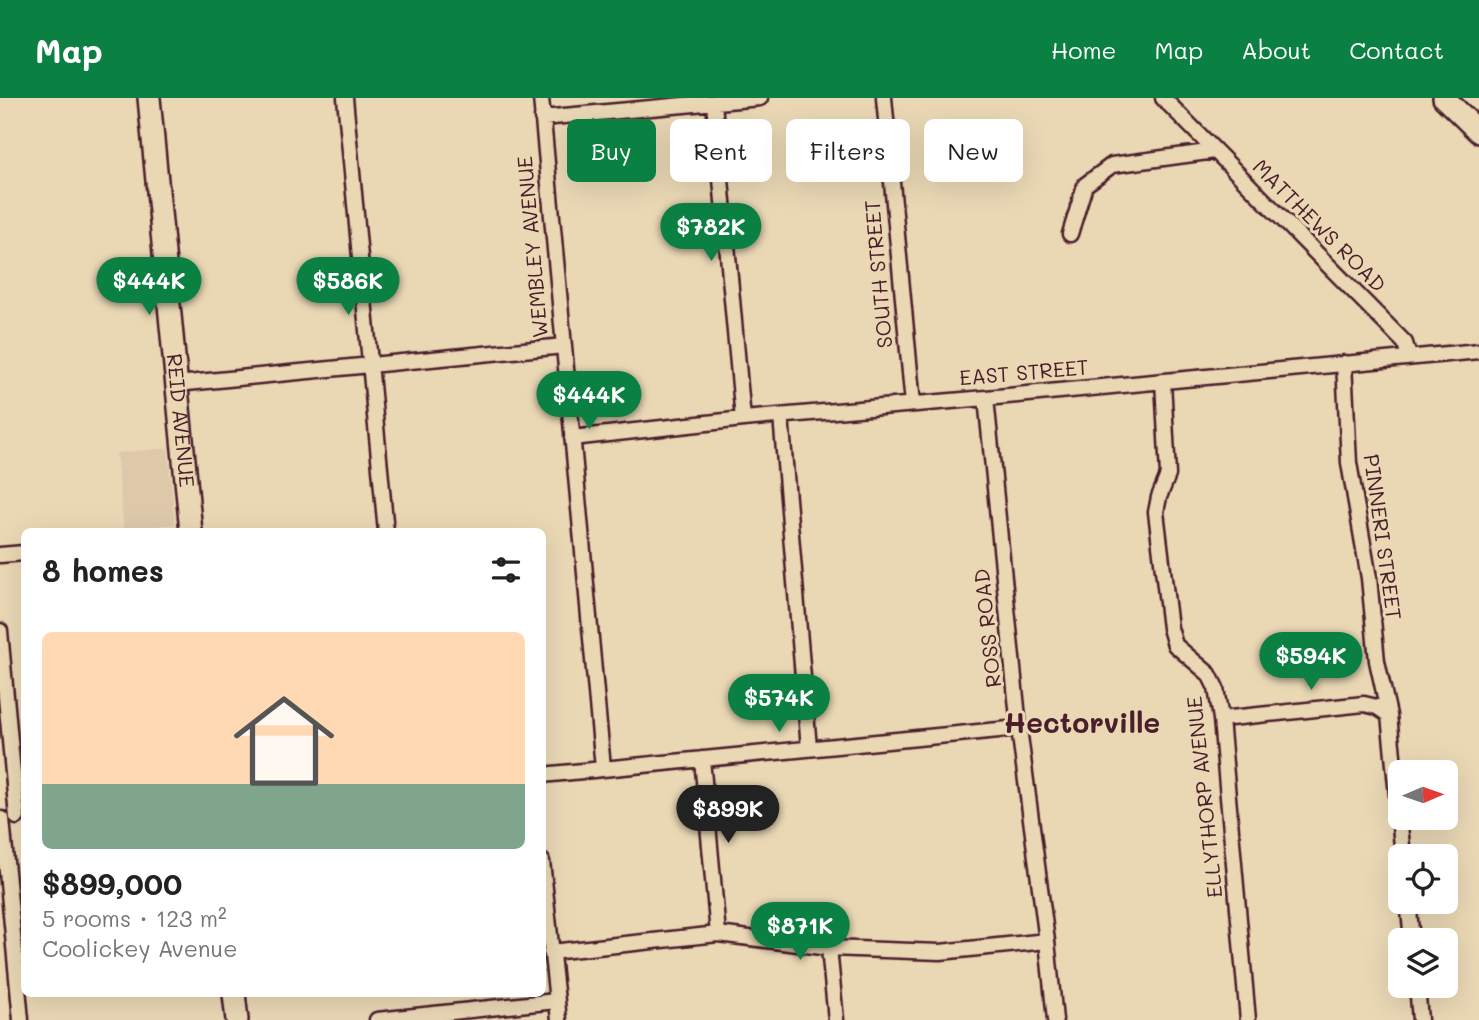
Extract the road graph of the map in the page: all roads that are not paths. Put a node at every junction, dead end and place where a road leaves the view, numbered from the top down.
1 (149, 98) edge
2 (345, 98) edge
3 (541, 98) edge
4 (760, 98) edge
5 (884, 98) edge
6 (1163, 98) edge
7 (1444, 98) edge
8 (714, 103) junction
9 (542, 118) junction
10 (1479, 132) edge
11 (1215, 151) junction
12 (1070, 234) dead end
13 (564, 346) junction
14 (1479, 351) edge
15 (1409, 358) junction
16 (1344, 363) junction
17 (370, 364) junction
18 (1163, 381) junction
19 (177, 384) junction
20 (986, 398) junction
21 (913, 404) junction
22 (780, 416) junction
23 (743, 419) junction
24 (572, 438) junction
25 (191, 528) edge
26 (386, 528) edge
27 (21, 553) edge
28 (0, 555) edge
29 (0, 631) edge
30 (1389, 715) junction
31 (1221, 719) junction
32 (1019, 729) junction
33 (809, 748) junction
34 (702, 758) junction
35 (603, 768) junction
36 (546, 775) edge
37 (21, 817) edge
38 (1, 819) edge
39 (1402, 844) edge
40 (546, 901) edge
41 (718, 934) junction
42 (1047, 941) junction
43 (829, 947) junction
44 (551, 952) junction
45 (234, 997) edge
46 (1417, 998) edge
47 (556, 1001) junction
48 (21, 1020) edge
49 (237, 1020) edge
50 (377, 1020) edge
51 (559, 1020) edge
52 (836, 1020) edge
53 (1055, 1020) edge
54 (1248, 1020) edge
55 (1420, 1020) edge

1 - 19 street, REID AVENUE
2 - 17 street
3 - 9 street, WEMBLEY AVENUE
4 - 8 street
5 - 21 street, SOUTH STREET
6 - 11 street, MATTHEWS ROAD
7 - 10 street
8 - 9 street
8 - 23 street
9 - 13 street, WEMBLEY AVENUE
11 - 12 street
11 - 15 street, MATTHEWS ROAD
13 - 17 street
13 - 24 street, WEMBLEY AVENUE
14 - 15 street, EAST STREET
15 - 16 street, EAST STREET
16 - 18 street, EAST STREET
16 - 30 street, PINNERI STREET
17 - 19 street
17 - 26 street
18 - 20 street, EAST STREET
18 - 31 street, ELLYTHORP AVENUE
19 - 25 street, REID AVENUE
20 - 21 street, EAST STREET
20 - 32 street, ROSS ROAD
21 - 22 street, EAST STREET
22 - 23 street, EAST STREET
22 - 33 street
23 - 24 street, EAST STREET
24 - 35 street, WEMBLEY AVENUE
27 - 28 street
29 - 37 street
30 - 31 street
30 - 39 street, PINNERI STREET
31 - 54 street, ELLYTHORP AVENUE
32 - 33 street
32 - 42 street, ROSS ROAD
33 - 34 street
34 - 35 street
34 - 41 street
35 - 36 street
37 - 38 street
38 - 48 street
40 - 44 street
41 - 43 street
41 - 44 street
42 - 43 street
42 - 53 street, ROSS ROAD
43 - 52 street
44 - 47 street
45 - 49 street
46 - 55 street
47 - 50 street
47 - 51 street

